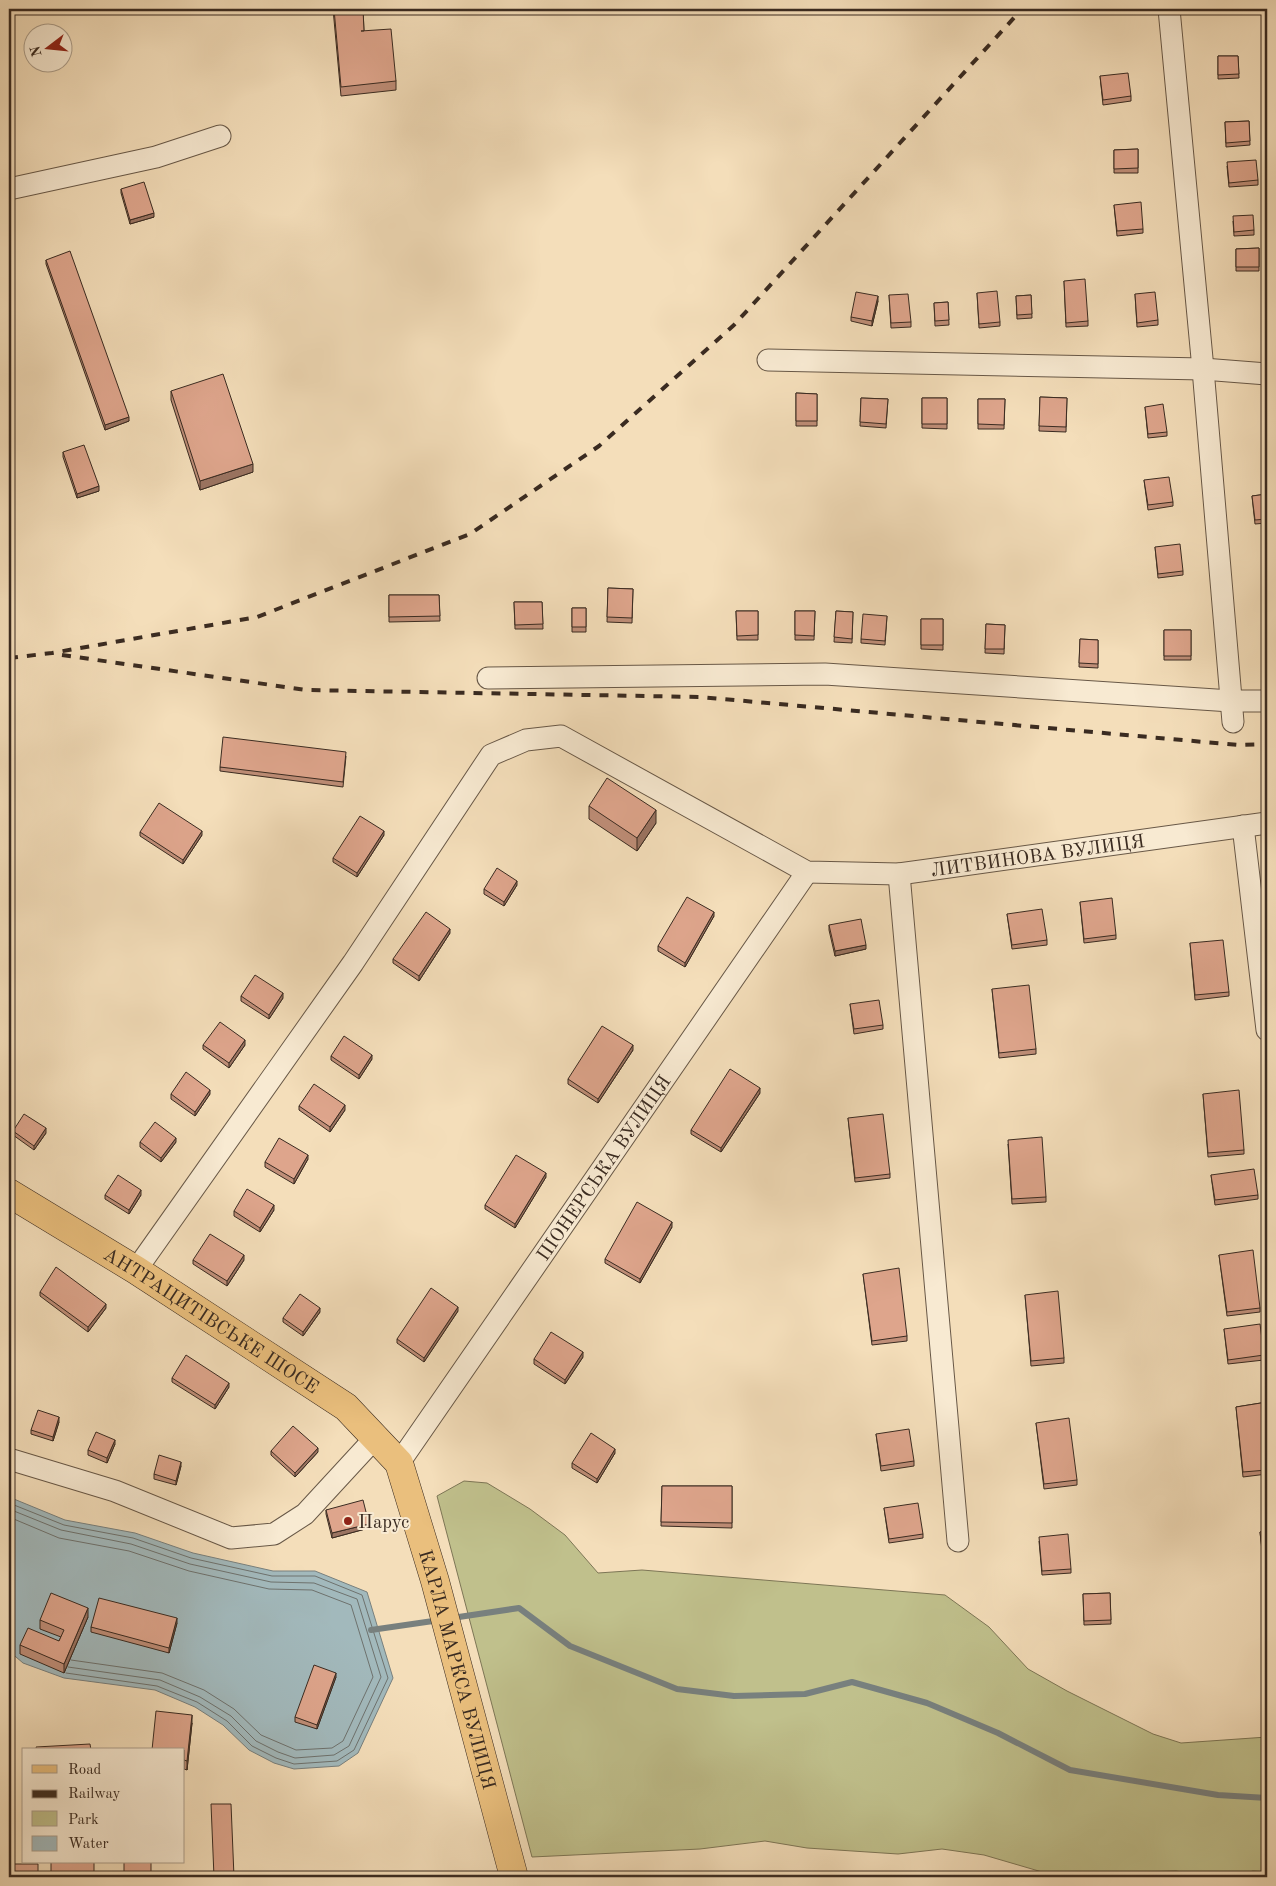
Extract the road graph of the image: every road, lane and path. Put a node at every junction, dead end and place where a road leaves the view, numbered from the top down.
1 (1169, 9) edge
2 (220, 136) dead end
3 (9, 189) edge
4 (768, 360) dead end
5 (1204, 369) junction
6 (1267, 374) edge
7 (488, 678) dead end
8 (1267, 701) edge
9 (1232, 711) junction
10 (1267, 823) edge
11 (1243, 826) junction
12 (807, 872) junction
13 (899, 874) junction
14 (1267, 1030) edge
15 (9, 1193) edge
16 (136, 1270) junction
17 (375, 1438) junction
18 (9, 1459) edge
19 (399, 1463) junction
20 (958, 1541) dead end
21 (514, 1877) edge

1 - 5 street
2 - 3 street
4 - 5 street
5 - 6 street
5 - 9 street
7 - 9 street
8 - 9 street
10 - 11 street, ЛИТВИНОВА ВУЛИЦЯ
11 - 13 street, ЛИТВИНОВА ВУЛИЦЯ
11 - 14 street
12 - 13 street, ЛИТВИНОВА ВУЛИЦЯ
12 - 16 street
12 - 19 street, ПІОНЕРСЬКА ВУЛИЦЯ
13 - 20 street
15 - 16 main road, АНТРАЦИТІВСЬКЕ ШОСЕ
16 - 17 main road, АНТРАЦИТІВСЬКЕ ШОСЕ
17 - 18 street
17 - 19 main road, АНТРАЦИТІВСЬКЕ ШОСЕ
19 - 21 main road, КАРЛА МАРКСА ВУЛИЦЯ

